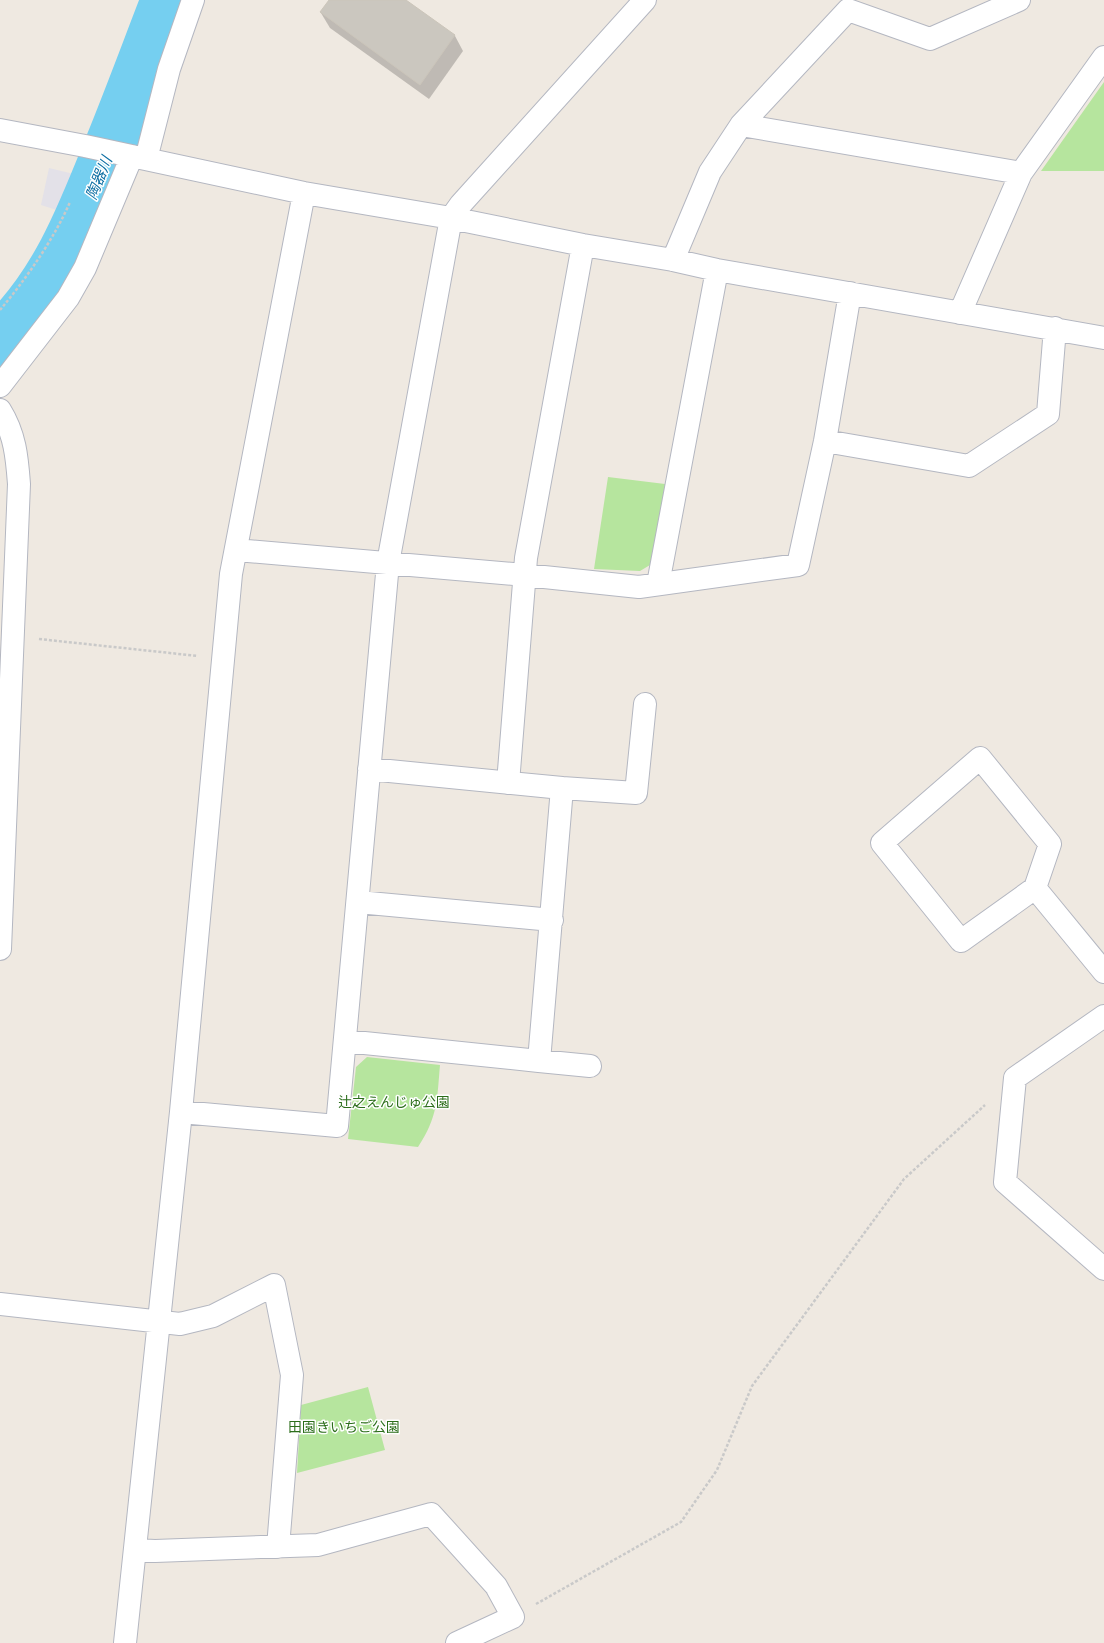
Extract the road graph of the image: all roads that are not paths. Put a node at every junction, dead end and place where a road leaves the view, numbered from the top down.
1 (193, 0) edge
2 (645, 0) edge
3 (1019, 0) edge
4 (1104, 57) edge
5 (741, 124) junction
6 (0, 130) edge
7 (134, 156) junction
8 (1021, 173) junction
9 (304, 193) junction
10 (451, 218) junction
11 (582, 245) junction
12 (673, 260) junction
13 (717, 270) junction
14 (850, 293) junction
15 (960, 313) junction
16 (1055, 328) junction
17 (1104, 338) edge
18 (0, 386) edge
19 (0, 410) edge
20 (825, 441) junction
21 (236, 550) junction
22 (388, 563) junction
23 (524, 575) junction
24 (658, 584) junction
25 (5, 664) edge
26 (645, 704) dead end
27 (369, 769) junction
28 (508, 783) junction
29 (562, 788) junction
30 (2, 868) edge
31 (1035, 888) junction
32 (358, 902) junction
33 (552, 920) junction
34 (0, 949) edge
35 (1104, 972) edge
36 (1104, 1016) edge
37 (345, 1041) junction
38 (539, 1060) junction
39 (590, 1066) dead end
40 (181, 1112) junction
41 (1104, 1269) edge
42 (0, 1304) edge
43 (159, 1321) junction
44 (278, 1547) junction
45 (135, 1550) junction
46 (125, 1643) edge
47 (457, 1643) edge

1 - 7 street
2 - 10 street
3 - 5 street
4 - 8 street
5 - 8 street
5 - 12 street
6 - 7 street
7 - 9 street
7 - 18 street
8 - 15 street
9 - 10 street
9 - 21 street
10 - 11 street
10 - 22 street
11 - 12 street
11 - 23 street
12 - 13 street
13 - 14 street
13 - 24 street
14 - 15 street
14 - 20 street
15 - 16 street
16 - 17 street
16 - 20 street
19 - 25 street
20 - 24 street
21 - 22 street
21 - 40 street
22 - 23 street
22 - 27 street
23 - 24 street
23 - 28 street
25 - 30 street
26 - 29 street
27 - 28 street
27 - 32 street
28 - 29 street
29 - 33 street
30 - 34 street
31 - 31 street
31 - 35 street
32 - 33 street
32 - 37 street
33 - 38 street
36 - 41 street
37 - 38 street
37 - 40 street
38 - 39 street
40 - 43 street
42 - 43 street
43 - 44 street
43 - 45 street
44 - 45 street
44 - 47 street
45 - 46 street

